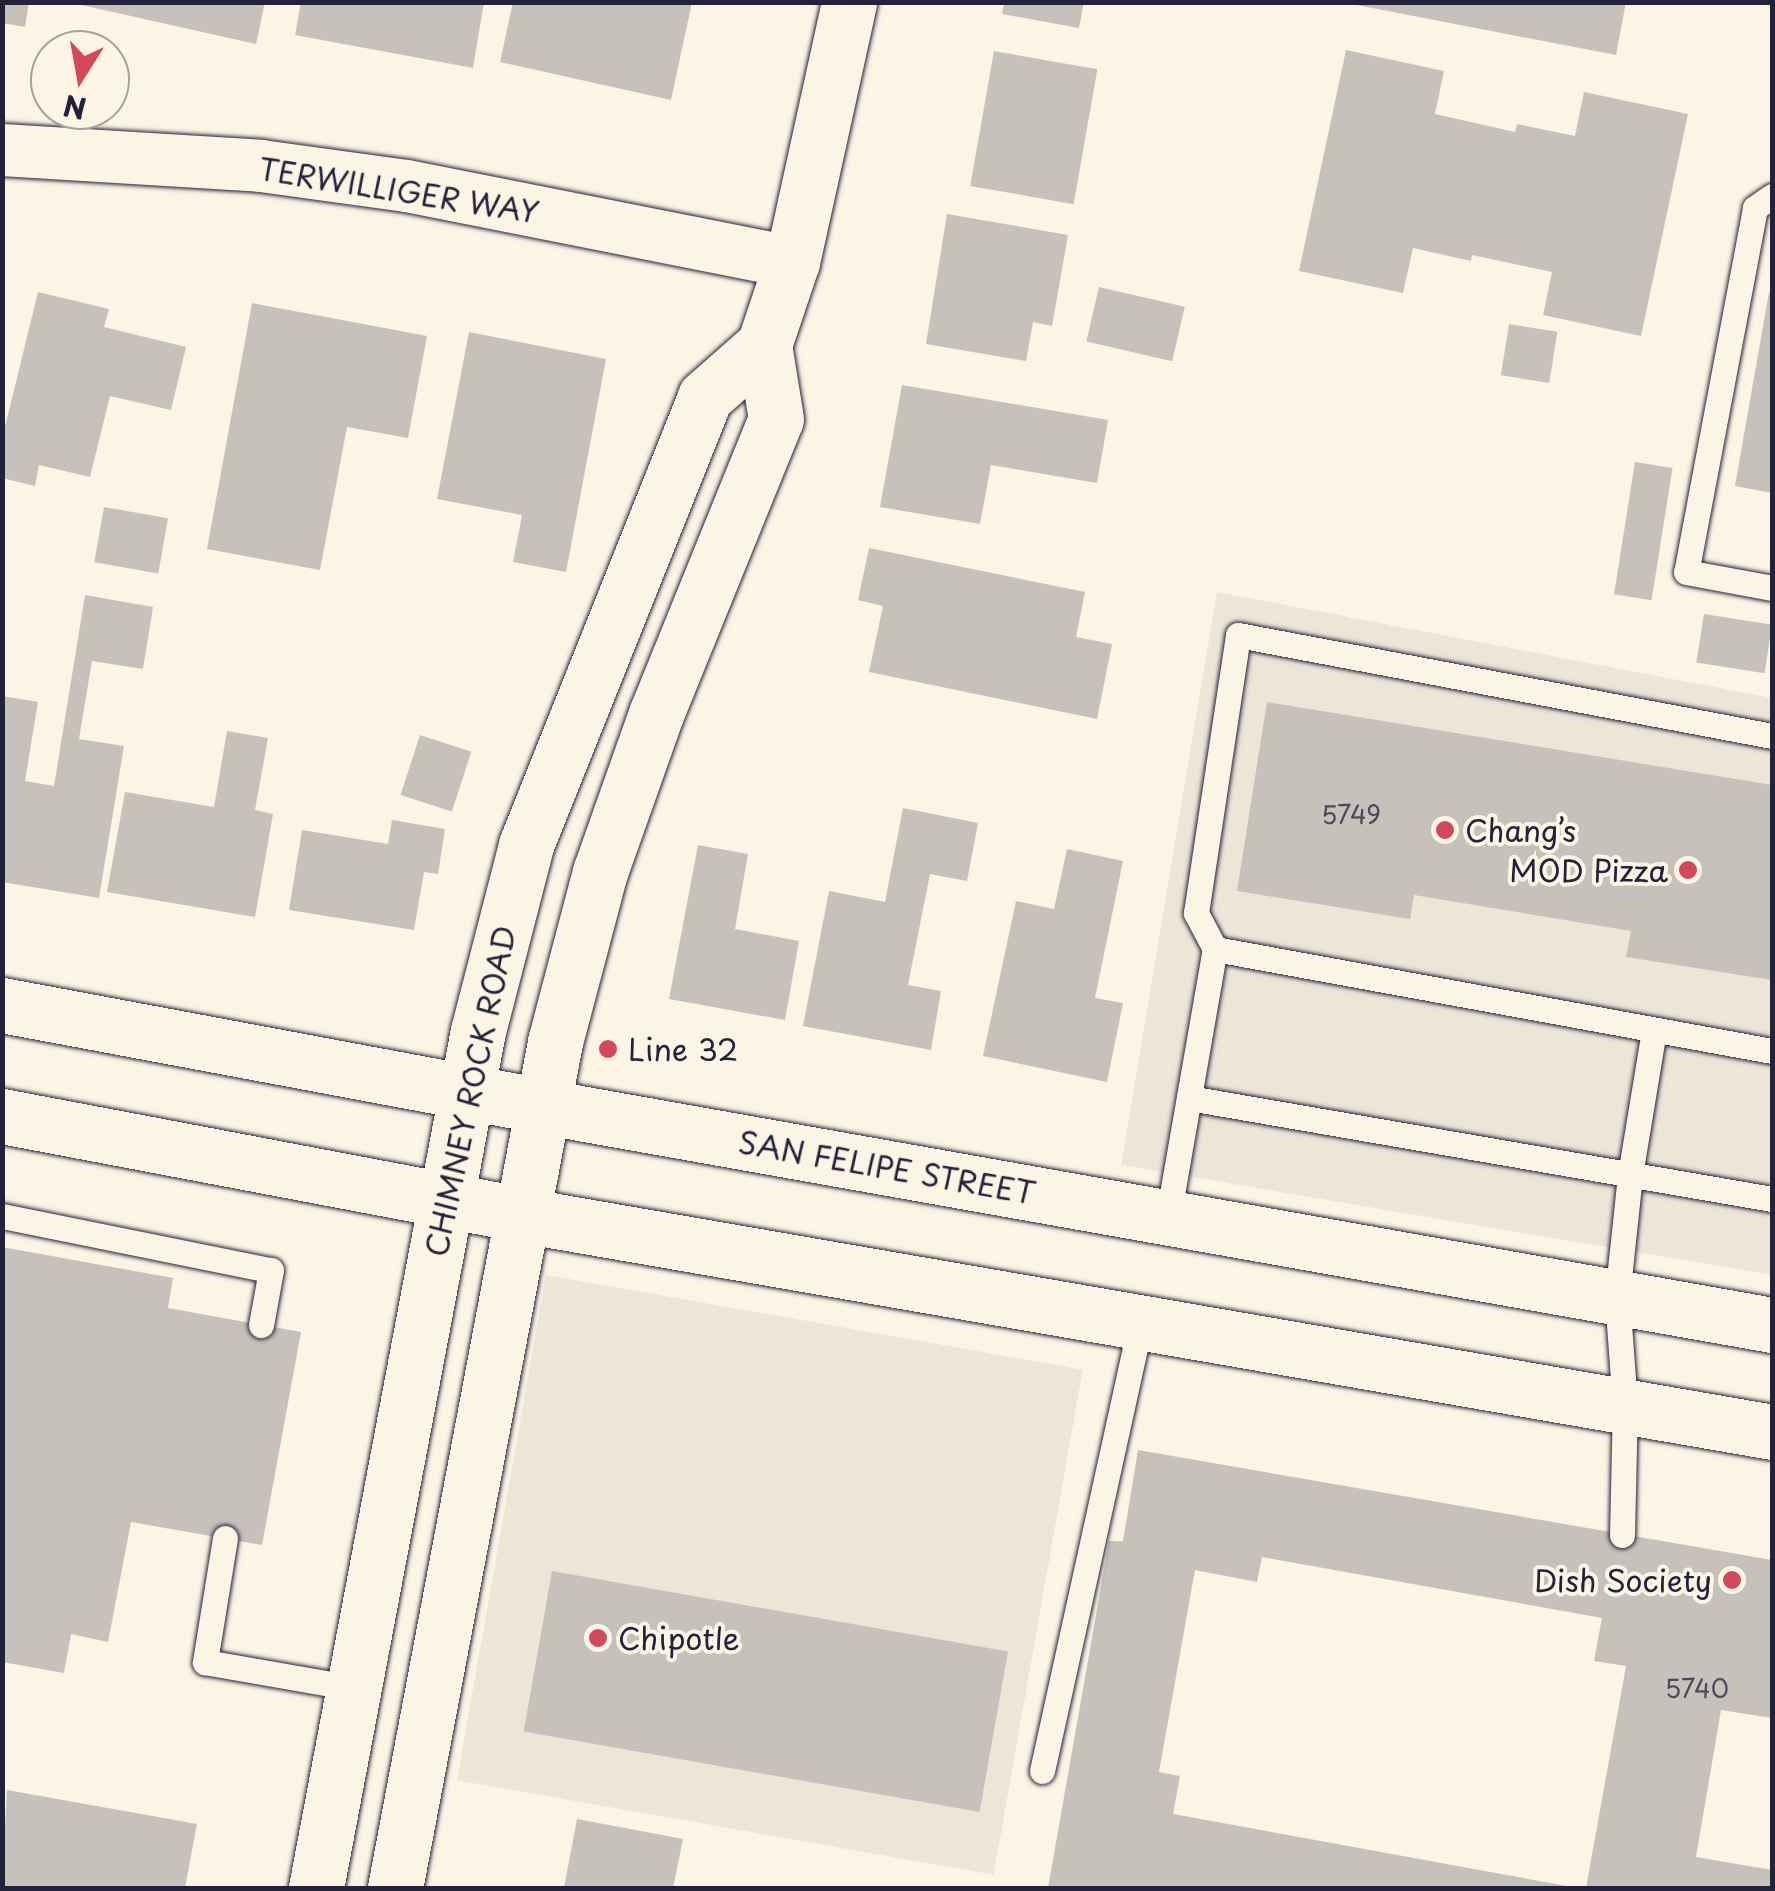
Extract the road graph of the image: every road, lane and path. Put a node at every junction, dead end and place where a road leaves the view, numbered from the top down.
1 (848, 2) edge
2 (2, 150) edge
3 (1772, 196) edge
4 (792, 262) junction
5 (764, 345) junction
6 (1772, 588) edge
7 (1772, 736) edge
8 (1215, 949) junction
9 (2, 1005) edge
10 (1654, 1030) junction
11 (1772, 1050) edge
12 (466, 1090) junction
13 (1189, 1098) junction
14 (543, 1105) junction
15 (2, 1116) edge
16 (1630, 1176) junction
17 (445, 1199) junction
18 (1772, 1199) edge
19 (522, 1213) junction
20 (2, 1216) edge
21 (1168, 1217) junction
22 (1617, 1296) junction
23 (1140, 1321) junction
24 (1772, 1325) edge
25 (261, 1326) dead end
26 (1625, 1406) junction
27 (1772, 1432) edge
28 (1622, 1535) dead end
29 (225, 1538) dead end
30 (354, 1688) junction
31 (1042, 1772) dead end
32 (316, 1888) edge
33 (395, 1888) edge

1 - 4 main road, CHIMNEY ROCK ROAD
2 - 4 street, TERWILLIGER WAY
3 - 6 lane
4 - 5 main road, CHIMNEY ROCK ROAD
5 - 12 main road, CHIMNEY ROCK ROAD
5 - 14 main road, CHIMNEY ROCK ROAD
7 - 8 lane
8 - 10 lane
8 - 13 lane
9 - 12 main road, SAN FELIPE STREET
10 - 11 lane
10 - 16 lane
12 - 14 main road, SAN FELIPE STREET
12 - 17 main road, CHIMNEY ROCK ROAD
13 - 16 lane
13 - 21 lane
14 - 19 main road, CHIMNEY ROCK ROAD
14 - 21 main road, SAN FELIPE STREET
15 - 17 main road
16 - 18 lane
16 - 22 lane
17 - 19 main road
17 - 30 main road, CHIMNEY ROCK ROAD
19 - 23 main road
19 - 33 main road, CHIMNEY ROCK ROAD
20 - 25 lane
21 - 22 main road, SAN FELIPE STREET
22 - 24 main road, SAN FELIPE STREET
22 - 26 lane
23 - 26 main road
23 - 31 lane
26 - 27 main road
26 - 28 lane
29 - 30 lane
30 - 32 main road, CHIMNEY ROCK ROAD

